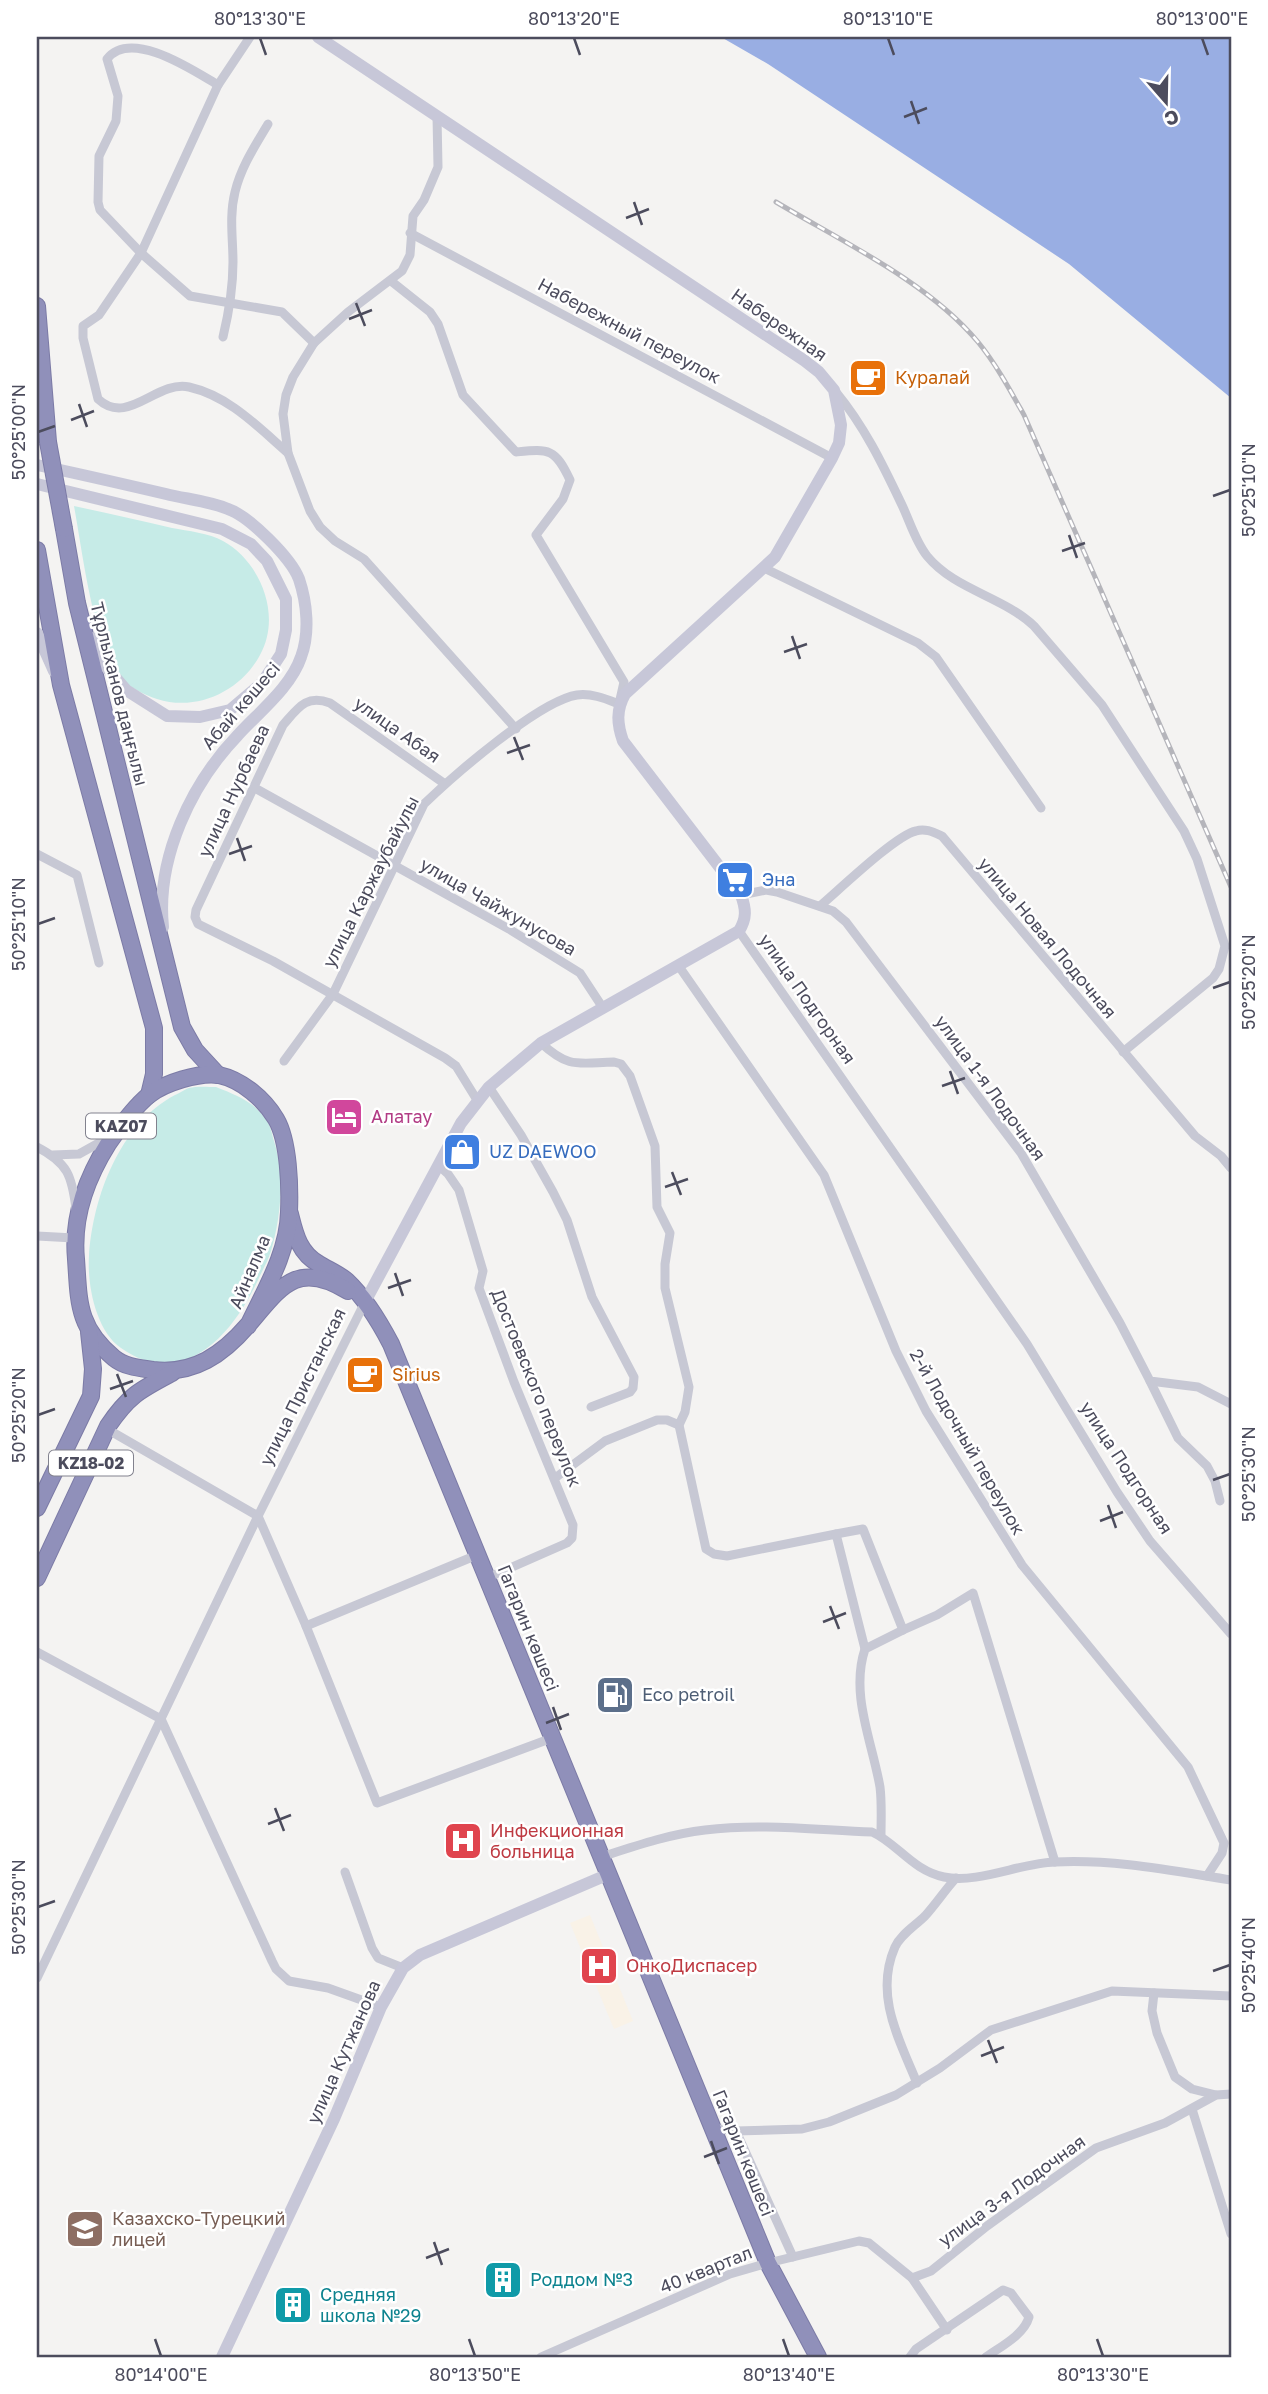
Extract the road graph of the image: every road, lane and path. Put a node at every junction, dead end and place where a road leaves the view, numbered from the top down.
1 (250, 37) edge
2 (318, 37) edge
3 (218, 85) junction
4 (436, 116) junction
5 (268, 124) dead end
6 (410, 233) junction
7 (141, 253) junction
8 (391, 281) junction
9 (231, 302) junction
10 (37, 306) edge
11 (223, 337) dead end
12 (314, 343) junction
13 (834, 390) junction
14 (288, 453) junction
15 (832, 458) junction
16 (37, 465) edge
17 (37, 484) edge
18 (37, 550) edge
19 (764, 568) junction
20 (77, 603) junction
21 (37, 633) edge
22 (61, 685) junction
23 (330, 702) joint
24 (619, 704) junction
25 (516, 729) junction
26 (445, 784) junction
27 (253, 787) junction
28 (1041, 808) dead end
29 (37, 855) edge
30 (394, 865) junction
31 (741, 895) junction
32 (820, 906) junction
33 (738, 931) junction
34 (1225, 946) junction
35 (1231, 962) edge
36 (99, 963) dead end
37 (678, 965) junction
38 (168, 976) junction
39 (333, 994) junction
40 (603, 1007) junction
41 (541, 1043) junction
42 (1123, 1052) junction
43 (284, 1061) dead end
44 (218, 1075) junction
45 (489, 1087) junction
46 (149, 1095) junction
47 (477, 1100) junction
48 (120, 1127) junction
49 (37, 1147) edge
50 (53, 1155) junction
51 (438, 1166) junction
52 (1231, 1168) edge
53 (289, 1214) junction
54 (77, 1216) junction
55 (37, 1236) edge
56 (74, 1238) junction
57 (365, 1302) junction
58 (248, 1325) junction
59 (89, 1332) junction
60 (172, 1373) junction
61 (1150, 1381) junction
62 (1231, 1404) edge
63 (591, 1408) dead end
64 (679, 1425) junction
65 (107, 1429) junction
66 (555, 1478) junction
67 (1220, 1501) dead end
68 (37, 1508) edge
69 (258, 1516) junction
70 (836, 1534) junction
71 (477, 1555) junction
72 (37, 1578) edge
73 (487, 1578) junction
74 (306, 1626) junction
75 (903, 1630) junction
76 (1231, 1634) edge
77 (865, 1649) junction
78 (37, 1653) edge
79 (161, 1719) junction
80 (552, 1738) junction
81 (881, 1836) junction
82 (601, 1857) junction
83 (1055, 1862) junction
84 (345, 1872) dead end
85 (608, 1874) junction
86 (1207, 1876) junction
87 (956, 1878) junction
88 (1231, 1880) edge
89 (403, 1968) junction
90 (37, 1978) edge
91 (1154, 1993) junction
92 (1231, 1996) edge
93 (381, 2007) junction
94 (917, 2083) junction
95 (1231, 2094) edge
96 (1216, 2095) junction
97 (1192, 2109) junction
98 (711, 2127) junction
99 (736, 2131) junction
100 (1231, 2234) edge
101 (793, 2257) junction
102 (768, 2263) junction
103 (912, 2278) junction
104 (947, 2330) junction
105 (222, 2357) edge
106 (541, 2357) edge
107 (818, 2357) edge
108 (910, 2357) edge
109 (986, 2357) edge

1 - 3 street
2 - 4 street, Набережная
3 - 7 street
3 - 7 street
4 - 6 street
4 - 13 street, Набережная
5 - 9 street
6 - 8 street
6 - 15 street, Набережный переулок
7 - 9 street
7 - 14 street
8 - 12 street
8 - 24 street
9 - 11 street
9 - 12 street
10 - 20 highway, Тұрлыханов даңғылы / KAZ07, bridge
12 - 14 street
13 - 15 street
13 - 34 street, Набережная
14 - 25 street
15 - 19 street
16 - 38 street, Абай көшесі
17 - 20 street, Абай көшесі
18 - 22 highway, KAZ07
19 - 24 street
19 - 28 street
20 - 38 highway, Тұрлыханов даңғылы / KAZ07
21 - 22 street
22 - 46 highway, KAZ07
23 - 26 street, улица Абая
23 - 27 street, улица Нурбаева
24 - 25 street, улица Каржаубайулы
24 - 31 street
25 - 26 street, улица Каржаубайулы
26 - 30 street, улица Каржаубайулы
27 - 30 street, улица Чайжунусова
27 - 39 street, улица Нурбаева
29 - 36 street
30 - 39 street, улица Каржаубайулы
30 - 40 street, улица Чайжунусова
31 - 32 street, улица 1-я Лодочная
31 - 33 street, улица Подгорная
32 - 42 street, улица Новая Лодочная
32 - 61 street, улица 1-я Лодочная
33 - 37 street, улица Пристанская
33 - 76 street, улица Подгорная
34 - 35 street, Набережная
34 - 42 street
37 - 40 street, улица Пристанская
37 - 86 street, 2-й Лодочный переулок
38 - 44 highway, Тұрлыханов даңғылы / KAZ07
39 - 43 street, улица Каржаубайулы
39 - 47 street
40 - 41 street, улица Пристанская
41 - 45 street, улица Пристанская
41 - 64 street
42 - 52 street, улица Новая Лодочная
44 - 46 highway, Айналма / KAZ07
44 - 53 highway, Айналма / KAZ07
45 - 47 street, улица Пристанская
45 - 63 street
46 - 48 highway, Айналма / KAZ07
47 - 51 street, улица Пристанская
48 - 50 street
48 - 54 highway, Айналма / KAZ07
49 - 50 street
50 - 54 street
51 - 57 street, улица Пристанская
51 - 66 street, Достоевского переулок
53 - 57 highway, KAZ07
53 - 58 highway, Айналма / KAZ07
54 - 56 highway, Айналма / KAZ07
55 - 56 street
56 - 59 highway, Айналма / KAZ07
57 - 58 highway, KAZ07
57 - 69 street, улица Пристанская
57 - 71 highway, Гагарин көшесі / KAZ07
58 - 60 highway, Айналма / KAZ07
59 - 60 highway, Айналма / KAZ07
59 - 68 highway, KZ18-02
60 - 65 highway, KZ18-02
61 - 62 street
61 - 67 street, улица 1-я Лодочная
64 - 66 street
64 - 70 street
65 - 69 street
65 - 72 highway, KZ18-02
66 - 73 street, Достоевского переулок
69 - 74 street
69 - 79 street, улица Пристанская
70 - 75 street
70 - 77 street
71 - 73 highway, Гагарин көшесі / KAZ07
71 - 74 street
73 - 80 highway, Гагарин көшесі / KAZ07
74 - 80 street
75 - 77 street
75 - 83 street
77 - 81 street
78 - 79 street
79 - 90 street, улица Пристанская
79 - 93 street
80 - 82 highway, Гагарин көшесі / KAZ07
81 - 82 street
81 - 87 street
82 - 85 highway, Гагарин көшесі / KAZ07
83 - 86 street
83 - 87 street
84 - 89 street
85 - 89 street, улица Кутжанова
85 - 98 highway, Гагарин көшесі / KAZ07
86 - 88 street
87 - 94 street
89 - 93 street, улица Кутжанова
91 - 92 street
91 - 94 street
91 - 96 street, улица 3-я Лодочная
93 - 105 street, улица Кутжанова
94 - 99 street
95 - 96 street, улица 3-я Лодочная
96 - 97 street, улица 3-я Лодочная
97 - 100 street
97 - 103 street, улица 3-я Лодочная
98 - 99 street
98 - 102 highway, Гагарин көшесі / KAZ07
99 - 101 street
101 - 102 street, 40 квартал
101 - 103 street, 40 квартал
102 - 106 street, 40 квартал
102 - 107 highway, Гагарин көшесі / KAZ07
103 - 104 street, 40 квартал
104 - 108 street
104 - 109 street

